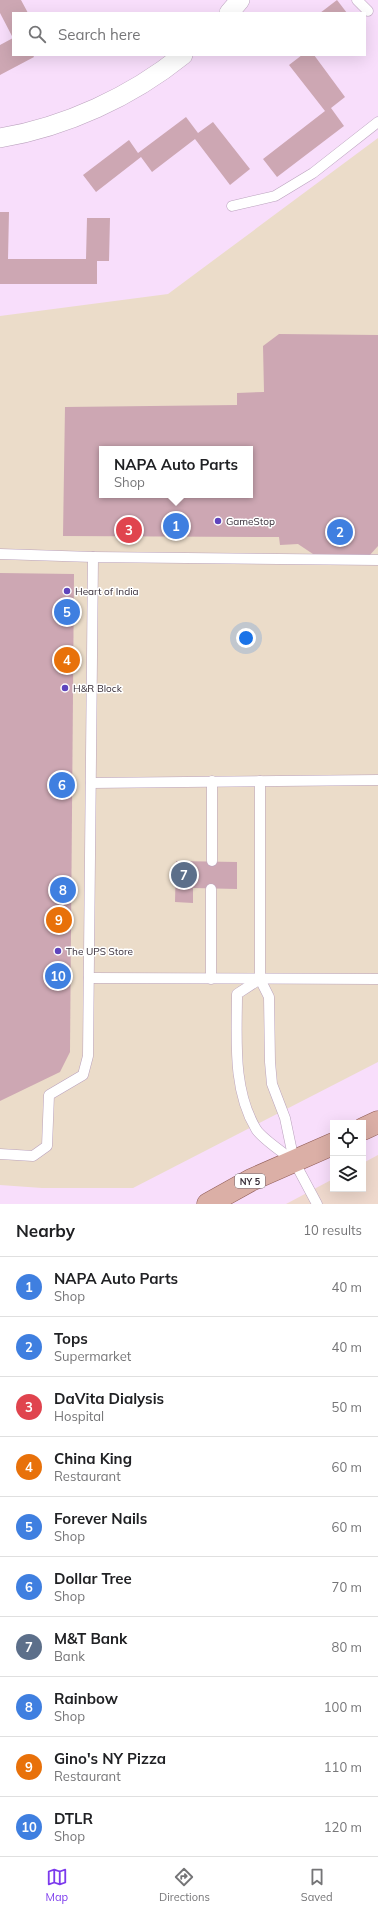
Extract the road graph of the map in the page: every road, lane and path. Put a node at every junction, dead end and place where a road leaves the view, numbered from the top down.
1 (240, 0) edge
2 (357, 0) edge
3 (368, 11) dead end
4 (230, 12) edge
5 (181, 56) edge
6 (378, 122) edge
7 (0, 138) edge
8 (232, 206) dead end
9 (0, 554) edge
10 (94, 557) junction
11 (378, 560) edge
12 (378, 780) edge
13 (212, 781) junction
14 (260, 781) junction
15 (91, 783) junction
16 (212, 861) dead end
17 (212, 889) dead end
18 (89, 978) junction
19 (211, 979) junction
20 (260, 979) junction
21 (378, 979) edge
22 (378, 1122) edge
23 (366, 1128) edge
24 (330, 1145) edge
25 (0, 1154) edge
26 (294, 1161) junction
27 (208, 1204) edge
28 (317, 1204) edge

1 - 4 street
2 - 3 lane
5 - 7 street
6 - 8 lane
9 - 10 lane
10 - 11 lane
10 - 15 lane
12 - 14 lane
13 - 14 lane
13 - 15 lane
13 - 16 lane
14 - 20 lane
15 - 18 lane
17 - 19 lane
18 - 19 lane
18 - 25 lane
19 - 20 lane
20 - 21 lane
20 - 26 lane
20 - 26 lane
22 - 23 main road
24 - 26 main road, NY 5
26 - 27 main road, NY 5
26 - 28 lane

